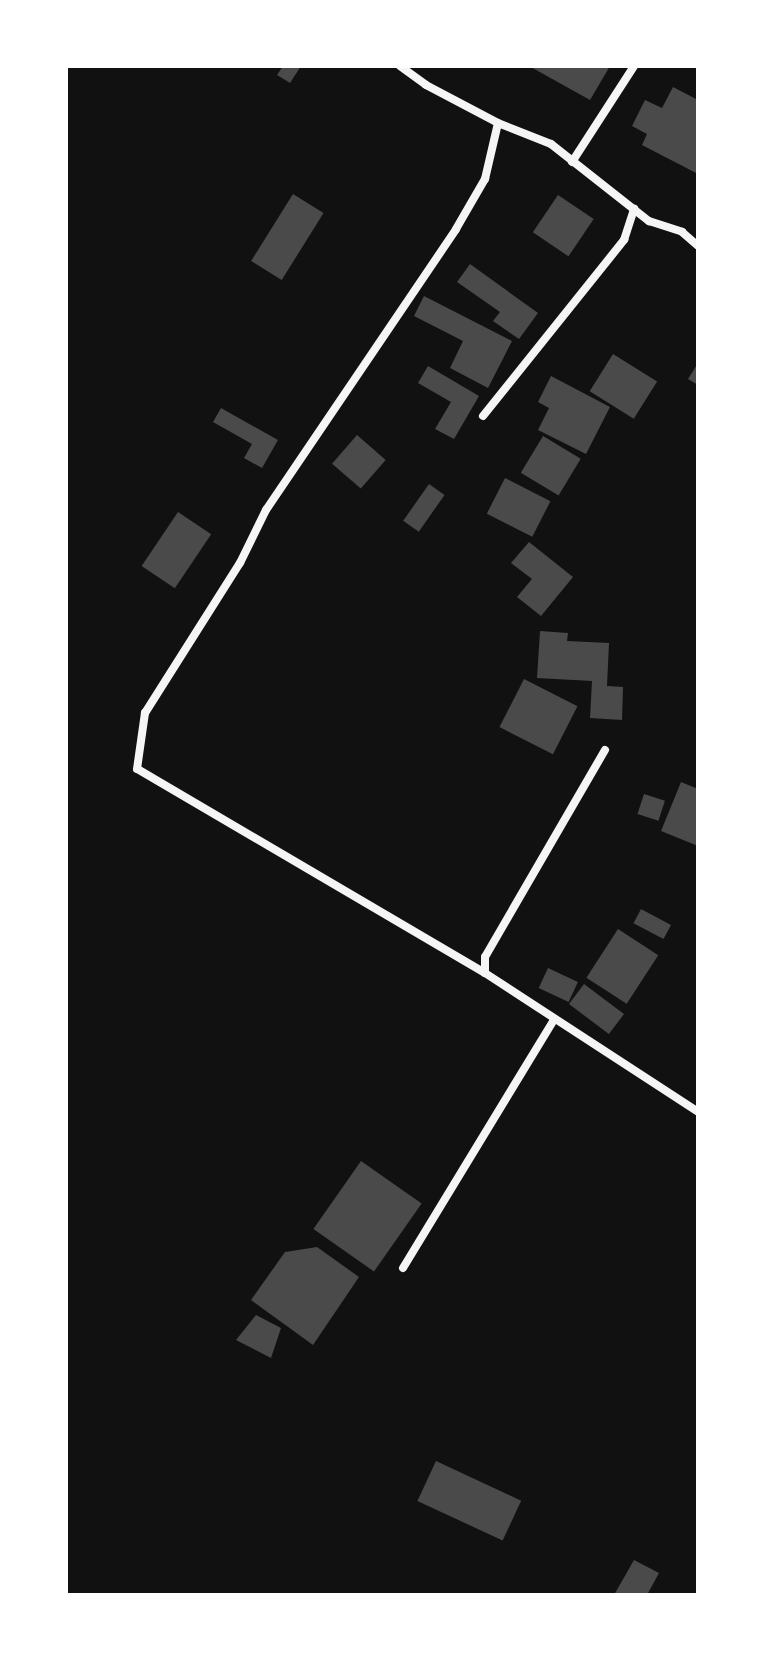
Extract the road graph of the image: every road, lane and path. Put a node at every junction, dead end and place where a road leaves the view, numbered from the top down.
1 (400, 66) edge
2 (634, 66) edge
3 (498, 123) junction
4 (572, 162) junction
5 (634, 209) junction
6 (698, 246) edge
7 (483, 416) dead end
8 (605, 750) dead end
9 (485, 973) junction
10 (554, 1020) junction
11 (698, 1112) edge
12 (403, 1268) dead end

1 - 3 street
2 - 4 street
3 - 4 street
3 - 9 street
4 - 5 street
5 - 6 street
5 - 7 street
8 - 9 street
9 - 10 street
10 - 11 street
10 - 12 street

